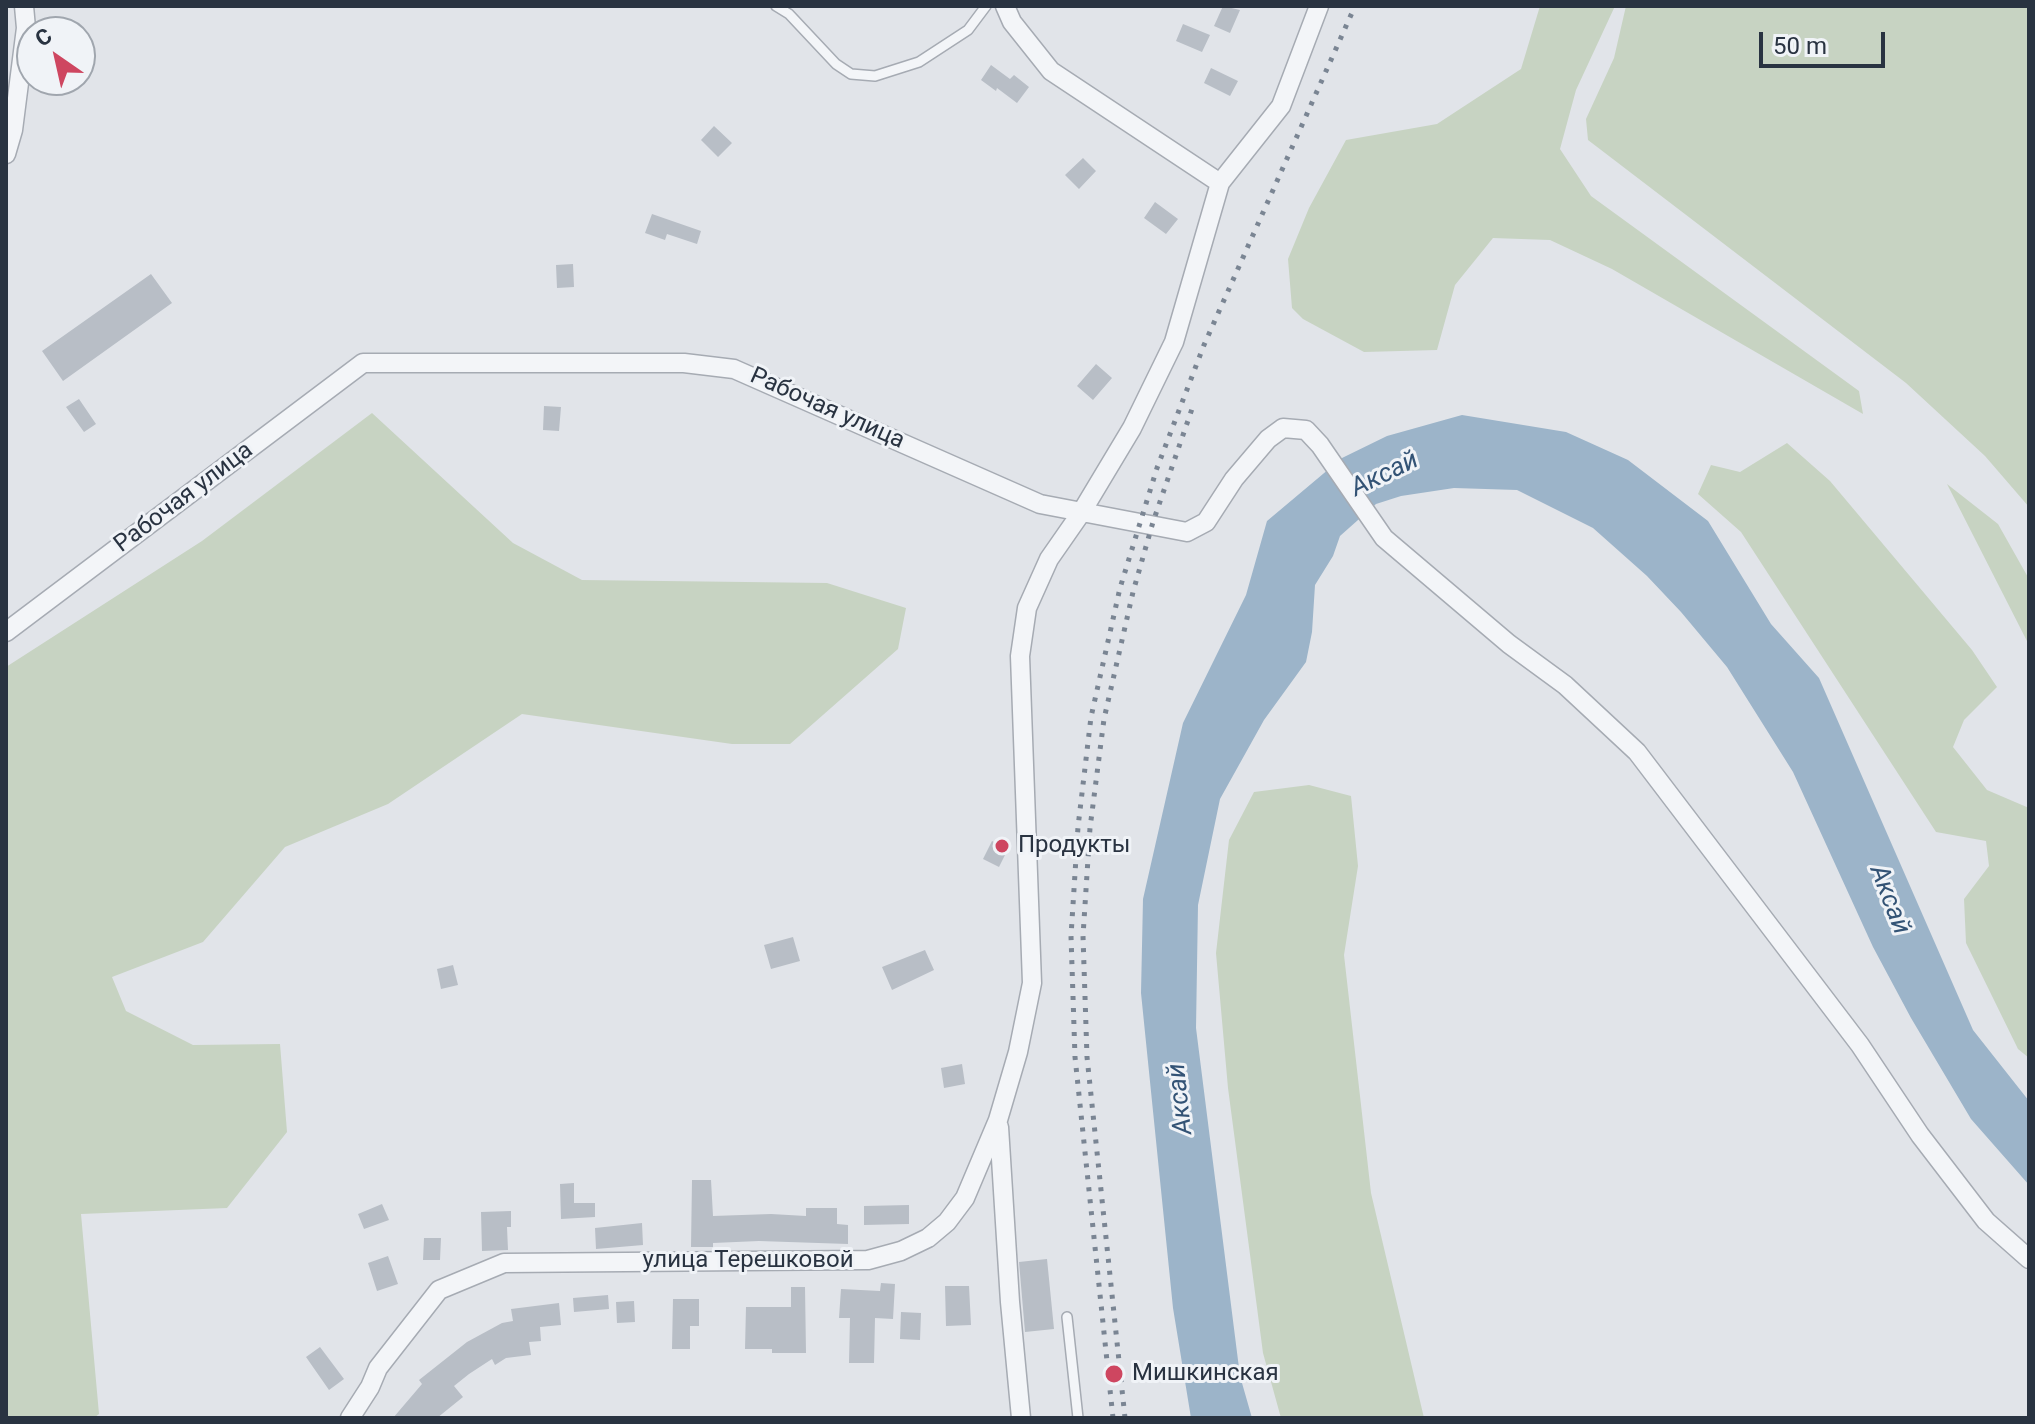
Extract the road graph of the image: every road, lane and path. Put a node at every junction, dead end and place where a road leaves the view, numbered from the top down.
1 (24, 6) edge
2 (776, 6) edge
3 (986, 6) edge
4 (1005, 6) edge
5 (1319, 6) edge
6 (6, 154) edge
7 (1220, 183) junction
8 (1081, 513) junction
9 (6, 632) edge
10 (998, 1120) junction
11 (2029, 1259) edge
12 (1067, 1317) dead end
13 (350, 1418) edge
14 (1021, 1418) edge
15 (1078, 1418) edge

1 - 6 street
2 - 3 lane
4 - 7 street
5 - 7 street
7 - 8 street
8 - 9 street, Рабочая улица
8 - 10 street, улица Терешковой
8 - 11 street, Рабочая улица
10 - 13 street, улица Терешковой
10 - 14 street
12 - 15 lane

